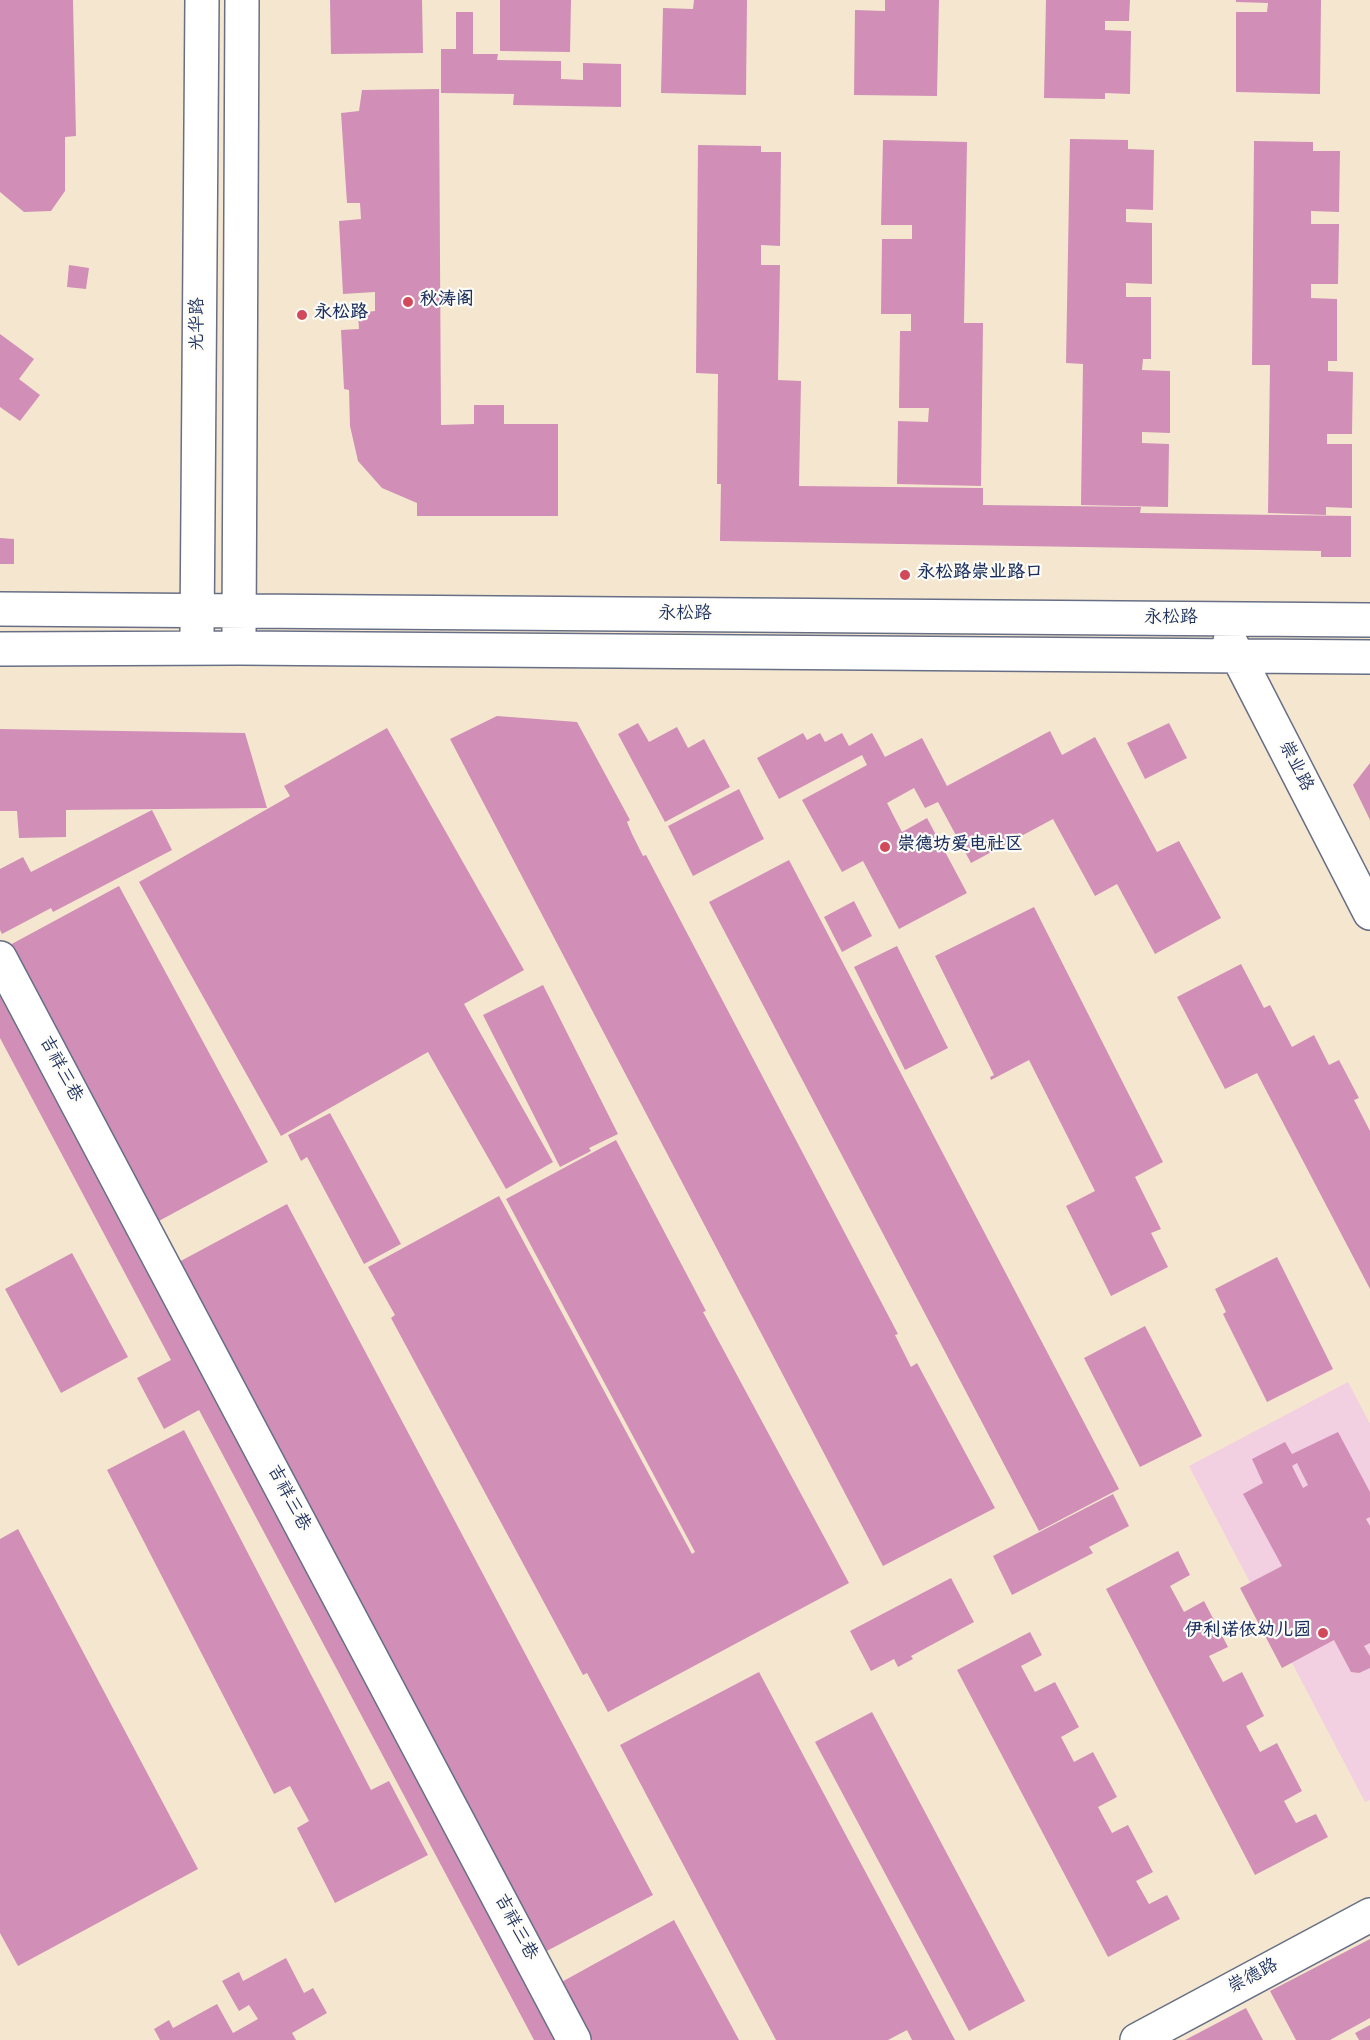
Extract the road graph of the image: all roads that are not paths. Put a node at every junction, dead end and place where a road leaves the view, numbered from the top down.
1 (202, 0) edge
2 (242, 0) edge
3 (0, 609) edge
4 (197, 612) junction
5 (239, 613) junction
6 (1220, 620) junction
7 (1370, 620) edge
8 (197, 648) junction
9 (239, 648) junction
10 (0, 649) edge
11 (1238, 657) junction
12 (1370, 657) edge
13 (1370, 913) edge
14 (0, 958) edge
15 (1370, 1916) edge
16 (574, 2040) edge
17 (1137, 2040) edge

1 - 4 street, 光华路
2 - 5 street
3 - 4 street, 永松路
4 - 5 street, 永松路
4 - 8 street, 光华路
5 - 6 street, 永松路
5 - 9 street
6 - 7 street, 永松路
6 - 11 street, 崇业路
8 - 9 street, 永松路
8 - 10 street, 永松路
9 - 11 street, 永松路
11 - 12 street, 永松路
11 - 13 street, 崇业路
14 - 16 street, 吉祥三巷
15 - 17 street, 崇德路

